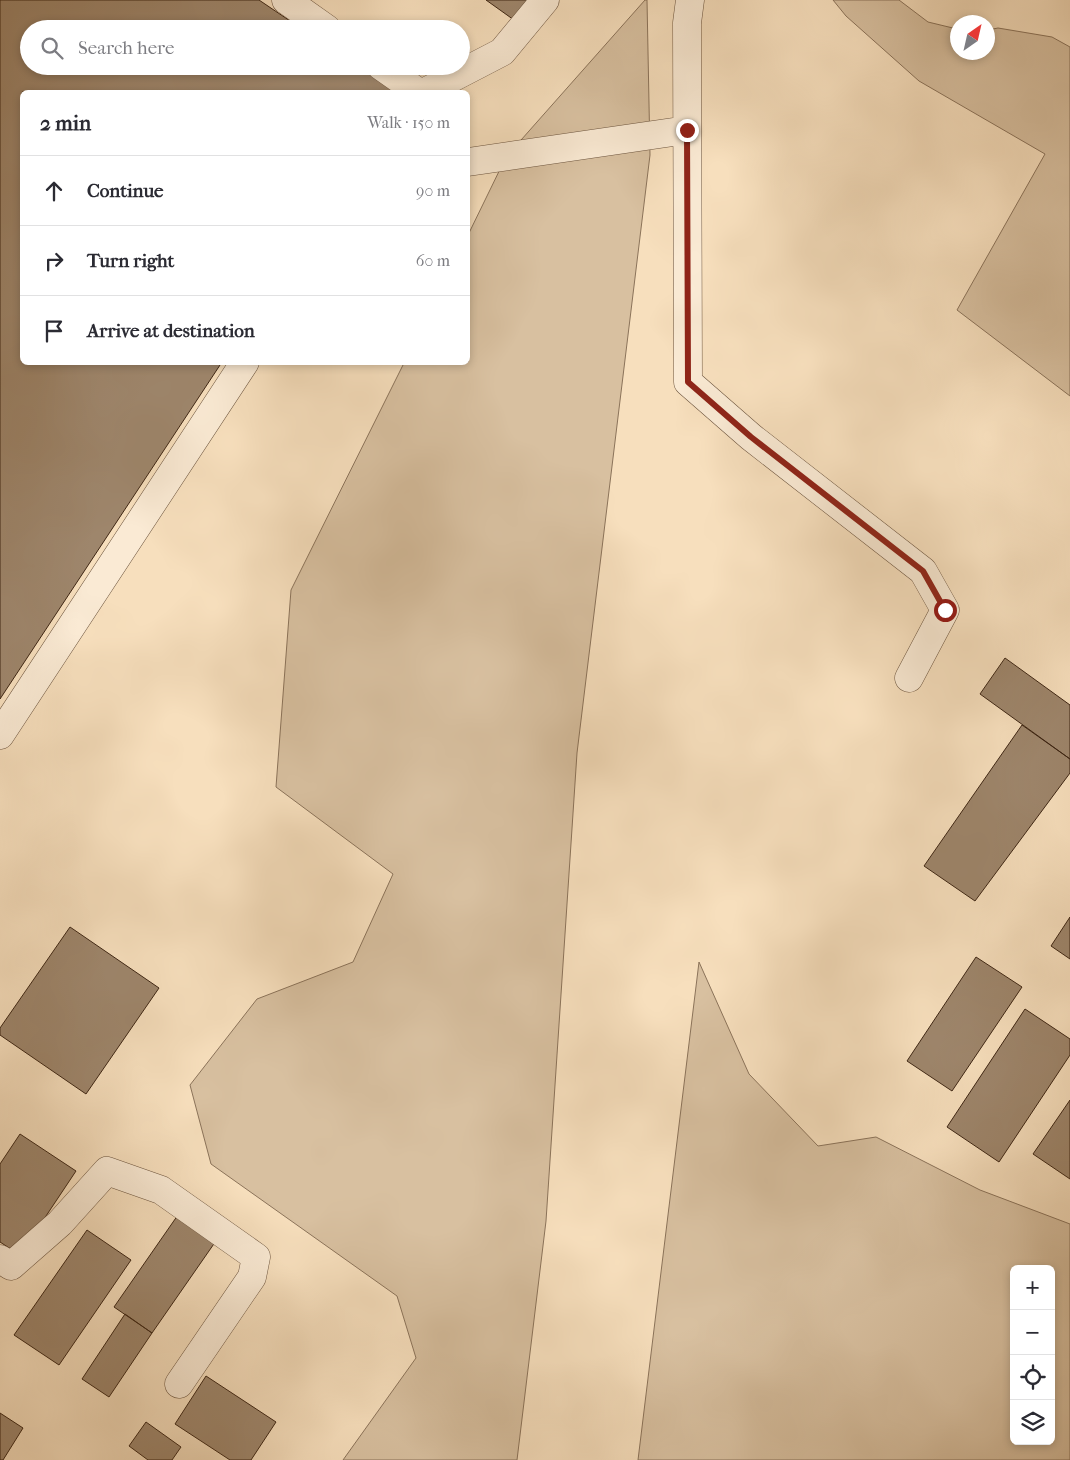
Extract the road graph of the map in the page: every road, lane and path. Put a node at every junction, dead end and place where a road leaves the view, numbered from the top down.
1 (286, 0) edge
2 (545, 0) edge
3 (690, 0) edge
4 (314, 20) edge
5 (470, 69) edge
6 (394, 75) edge
7 (458, 75) edge
8 (415, 90) edge
9 (429, 90) edge
10 (687, 130) junction
11 (470, 162) edge
12 (243, 365) edge
13 (909, 678) dead end
14 (0, 734) edge
15 (0, 1259) edge
16 (179, 1384) dead end

1 - 4 street
2 - 5 street
3 - 10 street
6 - 8 street
7 - 9 street
10 - 11 street
10 - 13 street
12 - 14 street
15 - 16 street

